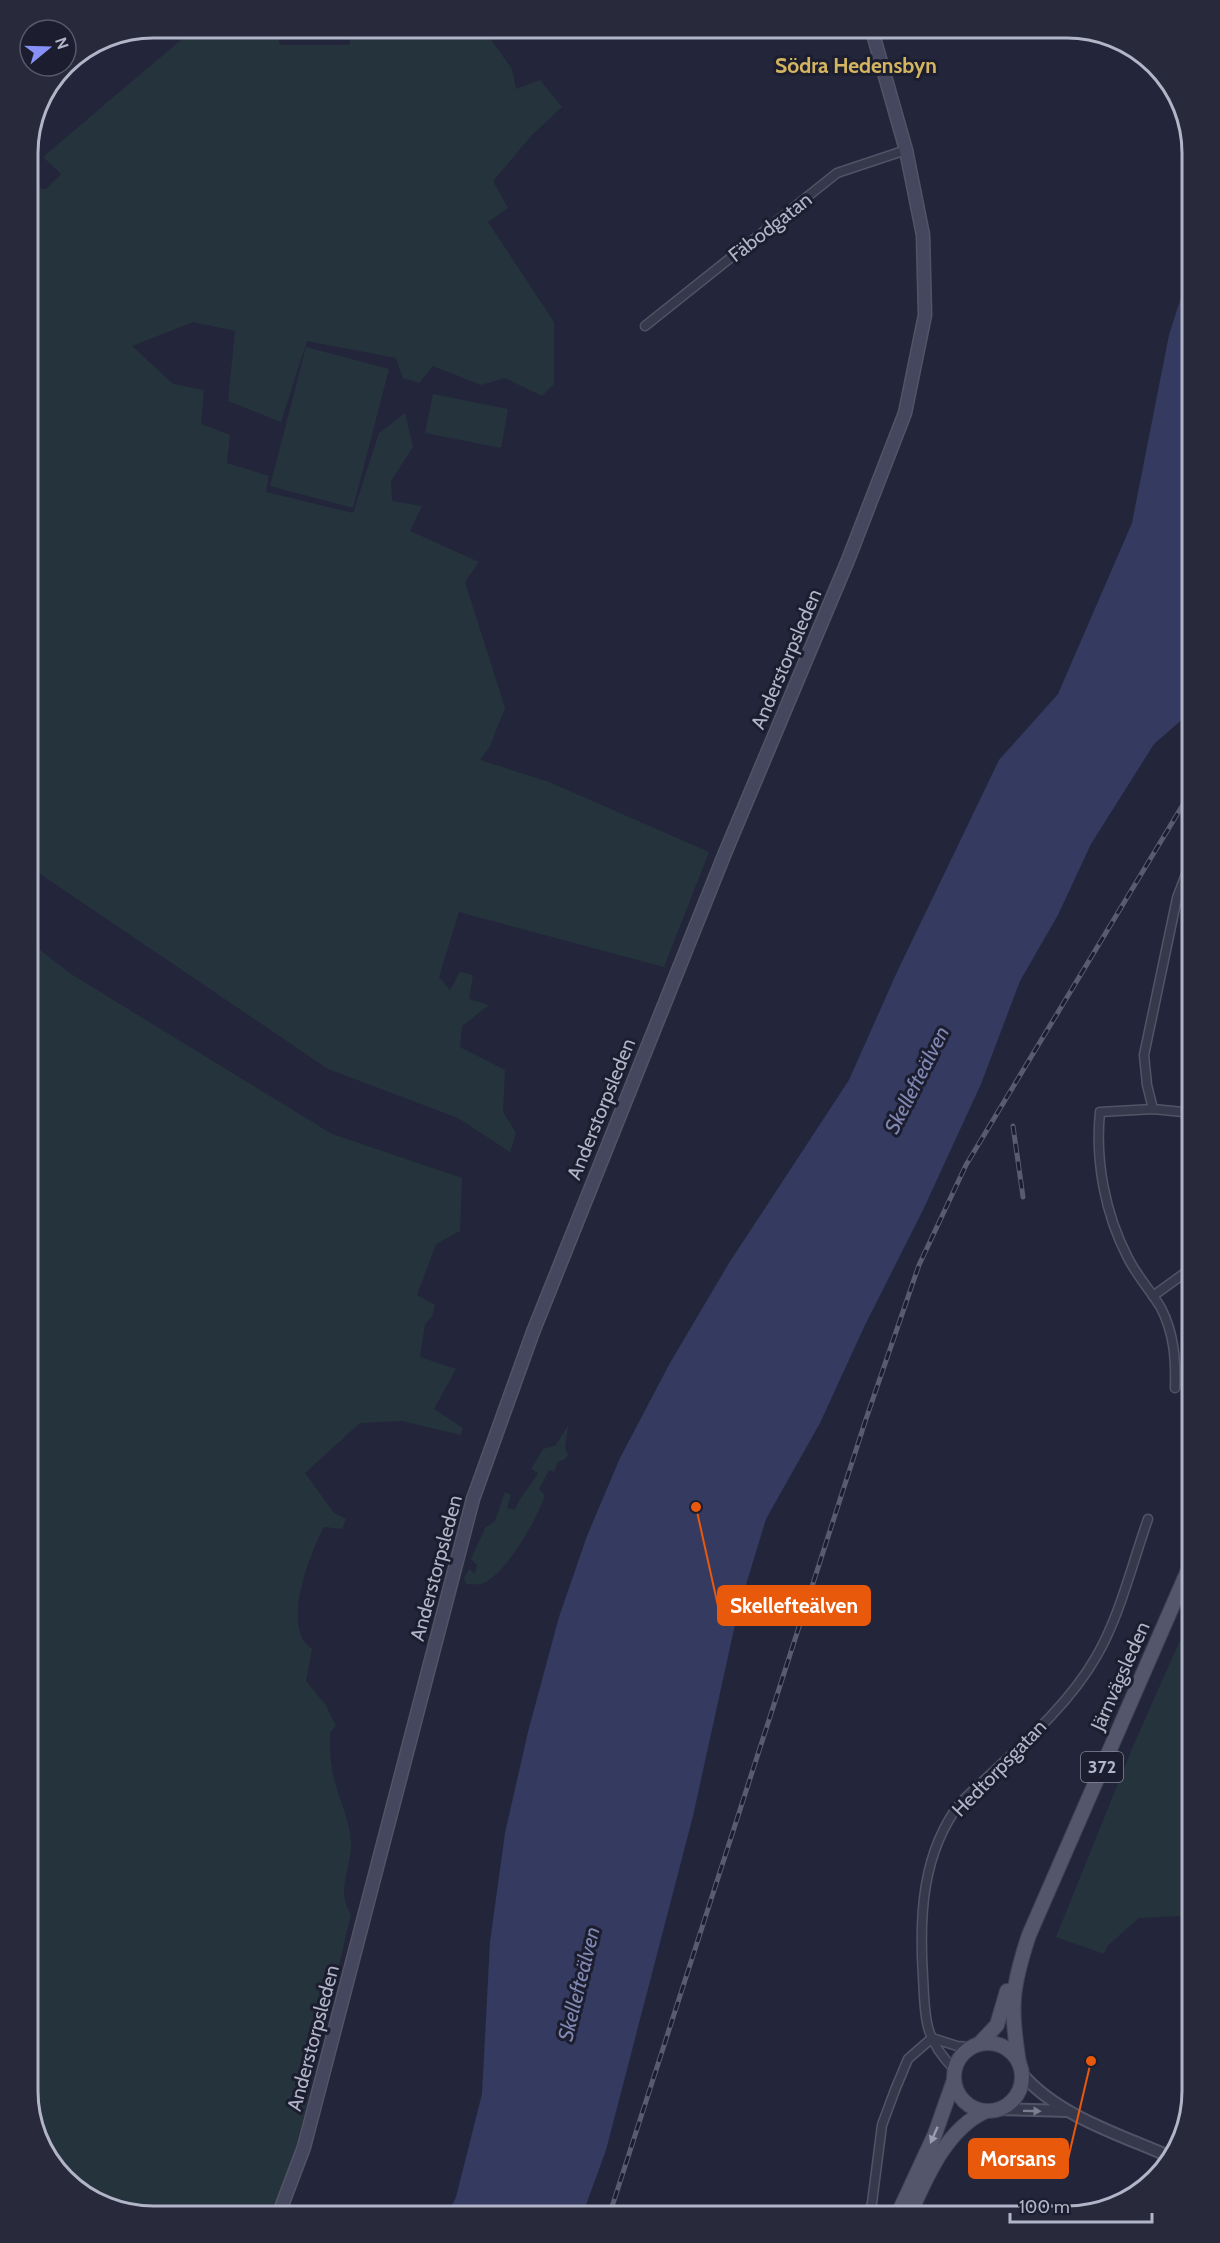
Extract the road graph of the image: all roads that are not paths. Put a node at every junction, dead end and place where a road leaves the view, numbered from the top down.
1 (874, 38) edge
2 (906, 150) junction
3 (645, 326) dead end
4 (1182, 887) edge
5 (1153, 1109) junction
6 (1182, 1112) edge
7 (1182, 1275) edge
8 (1153, 1296) junction
9 (1175, 1388) dead end
10 (1148, 1519) dead end
11 (1182, 1584) edge
12 (1015, 1976) junction
13 (932, 2038) junction
14 (975, 2045) junction
15 (1021, 2069) junction
16 (954, 2075) junction
17 (992, 2110) junction
18 (1066, 2111) junction
19 (1164, 2154) edge
20 (282, 2205) edge
21 (872, 2206) edge
22 (902, 2206) edge
23 (914, 2206) edge

1 - 2 main road, Anderstorpsleden
2 - 3 street, Fäbodgatan
2 - 20 main road, Anderstorpsleden
4 - 5 street
5 - 6 street
5 - 8 street
7 - 8 street
8 - 9 street
10 - 13 street, Hedtorpsgatan
11 - 12 main road, Järnvägsleden / 372
12 - 14 main road, Järnvägsleden
12 - 15 main road, Järnvägsleden
13 - 14 street
13 - 16 street
13 - 21 street
14 - 15 main road
14 - 16 main road
15 - 17 main road
15 - 18 street
16 - 17 main road
16 -> 22 main road
17 -> 18 street
17 - 23 main road
18 - 19 street

